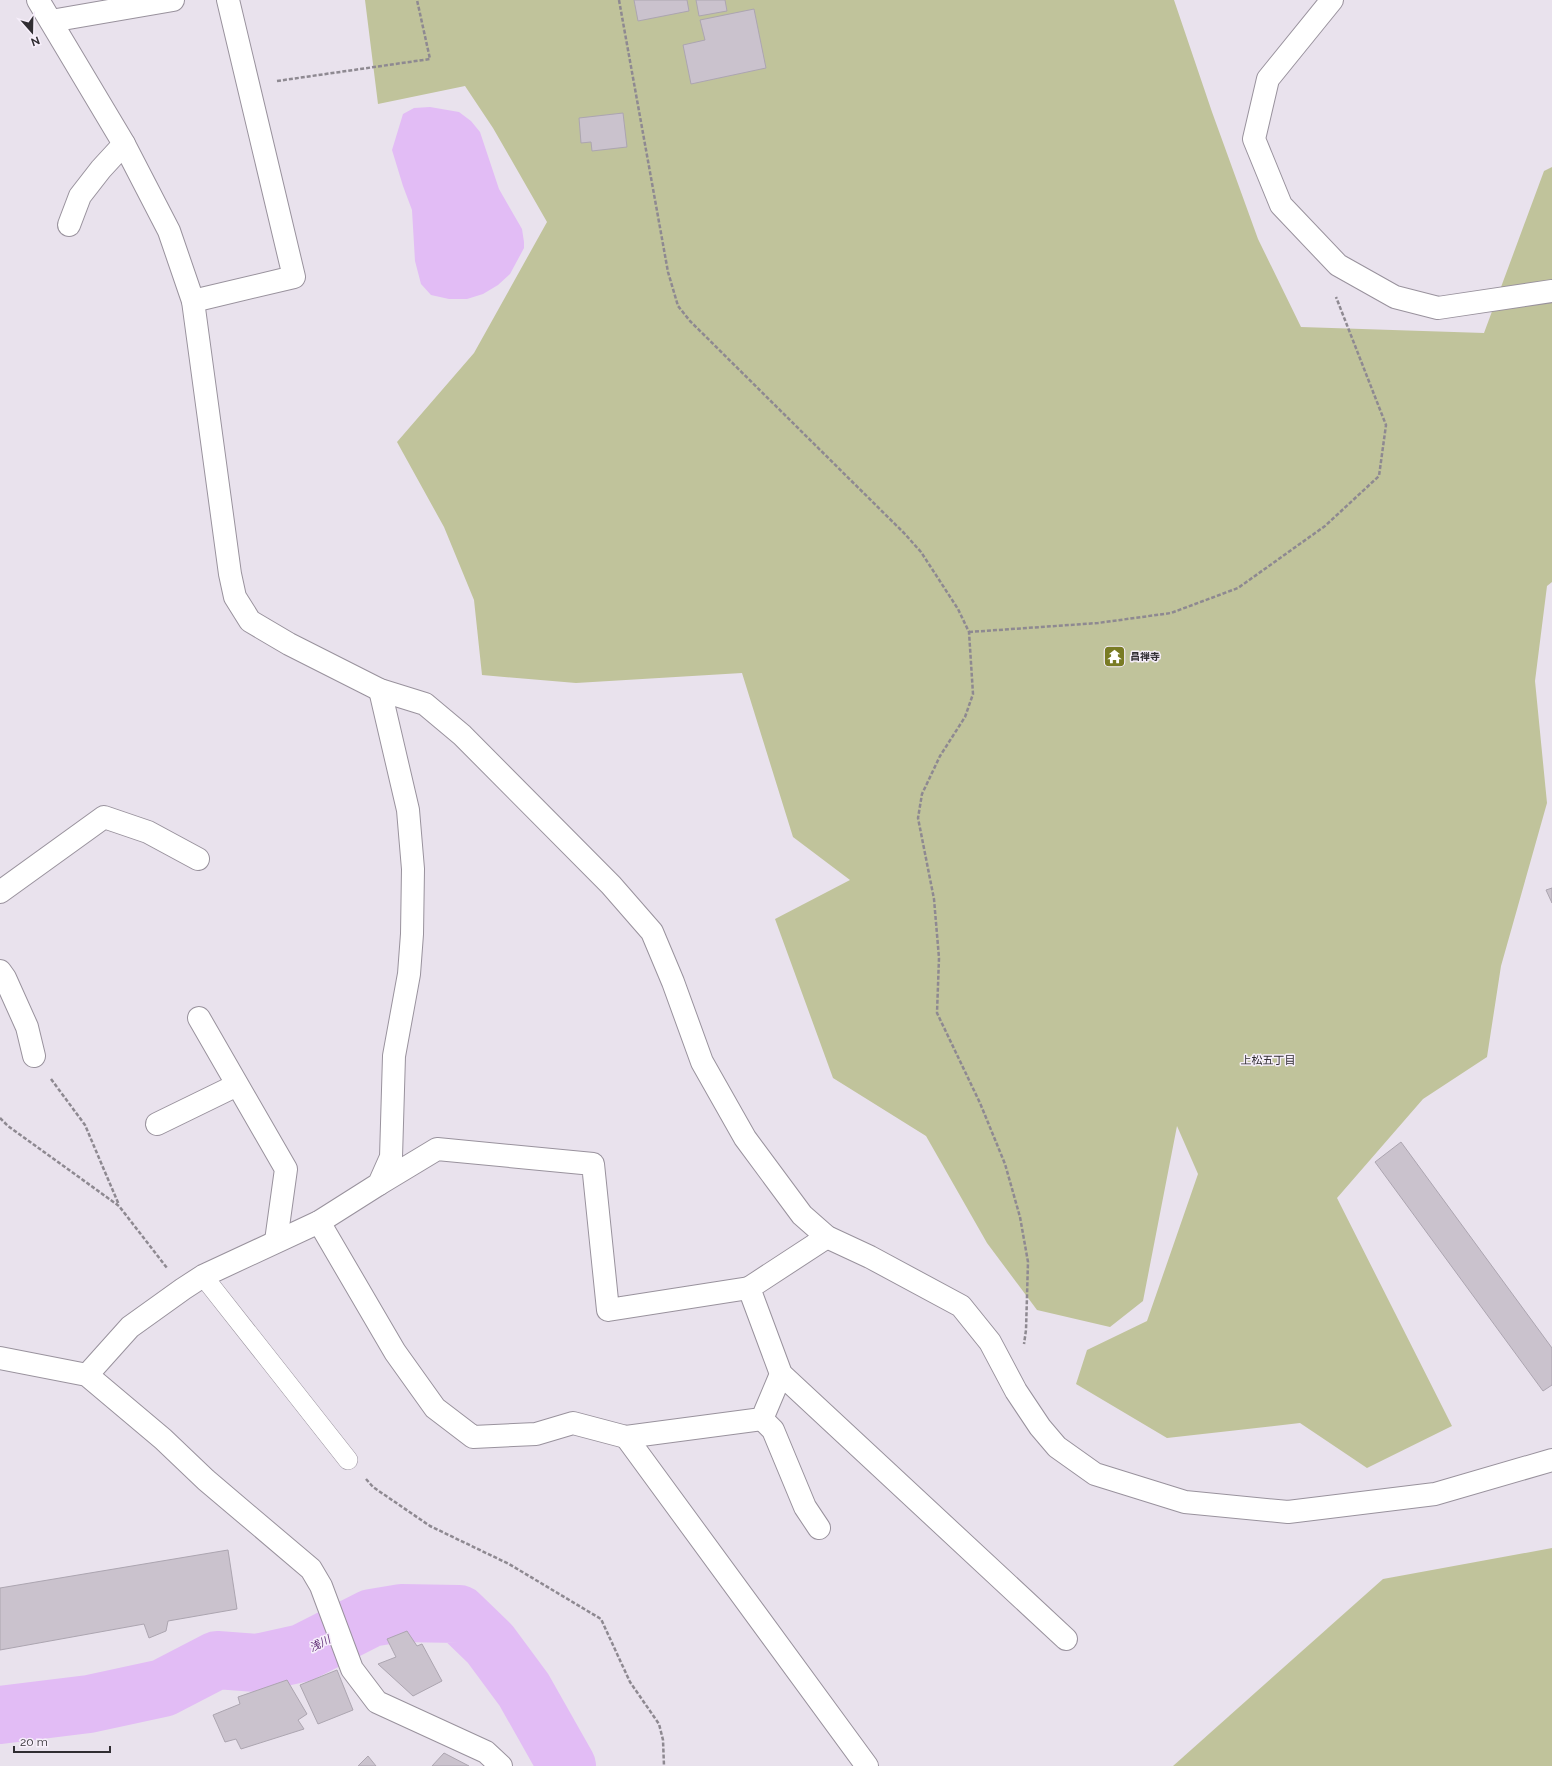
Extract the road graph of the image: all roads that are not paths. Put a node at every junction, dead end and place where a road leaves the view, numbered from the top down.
1 (38, 0) edge
2 (173, 0) edge
3 (228, 0) edge
4 (1332, 0) edge
5 (51, 21) junction
6 (124, 144) junction
7 (70, 225) dead end
8 (1552, 291) edge
9 (193, 301) junction
10 (380, 690) junction
11 (198, 859) dead end
12 (0, 892) edge
13 (2, 977) edge
14 (199, 1018) dead end
15 (34, 1056) road end
16 (237, 1085) junction
17 (157, 1124) dead end
18 (379, 1184) junction
19 (319, 1222) junction
20 (827, 1237) junction
21 (276, 1241) junction
22 (203, 1276) junction
23 (749, 1288) junction
24 (0, 1358) edge
25 (781, 1374) junction
26 (86, 1375) junction
27 (762, 1418) junction
28 (626, 1437) junction
29 (348, 1460) road end
30 (1552, 1460) edge
31 (819, 1528) dead end
32 (1066, 1639) dead end
33 (501, 1766) edge
34 (867, 1766) edge

1 - 5 street
2 - 5 street
3 - 9 street
4 - 8 street
5 - 6 street
6 - 7 street
6 - 9 street
9 - 10 street
10 - 18 street
10 - 20 street
11 - 12 street
13 - 15 street
14 - 16 street
16 - 17 street
16 - 21 street
18 - 19 street
18 - 23 street
19 - 21 street
19 - 28 street
20 - 23 street
20 - 30 street
21 - 22 street
22 - 26 street
22 - 29 lane
23 - 25 street
24 - 26 street
25 - 27 street
25 - 32 street
26 - 33 street
27 - 28 street
27 - 31 street
28 - 34 street

